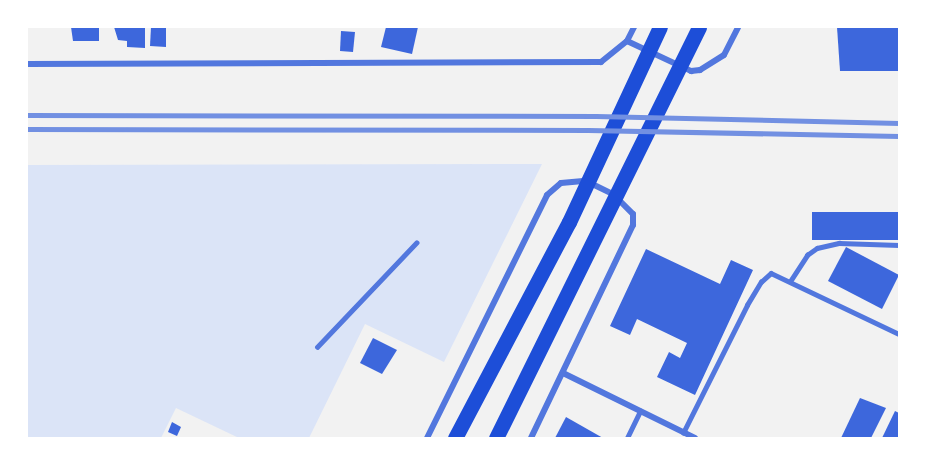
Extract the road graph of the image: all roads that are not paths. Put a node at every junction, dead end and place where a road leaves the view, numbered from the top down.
1 (634, 27) edge
2 (660, 27) edge
3 (699, 27) edge
4 (738, 27) edge
5 (627, 41) junction
6 (27, 64) edge
7 (416, 243) dead end
8 (899, 245) edge
9 (791, 280) junction
10 (899, 334) edge
11 (317, 347) dead end
12 (562, 373) junction
13 (640, 411) junction
14 (682, 435) edge
15 (427, 438) edge
16 (455, 438) edge
17 (496, 438) edge
18 (531, 438) edge
19 (627, 438) edge
20 (695, 438) edge

1 - 5 street
2 - 16 main road
3 - 17 main road
4 - 5 street
5 - 6 street
7 - 11 lane
8 - 9 lane
9 - 10 lane
9 - 14 lane
12 - 13 street
12 - 15 street
12 - 18 street
13 - 14 street
13 - 19 lane
14 - 20 street

